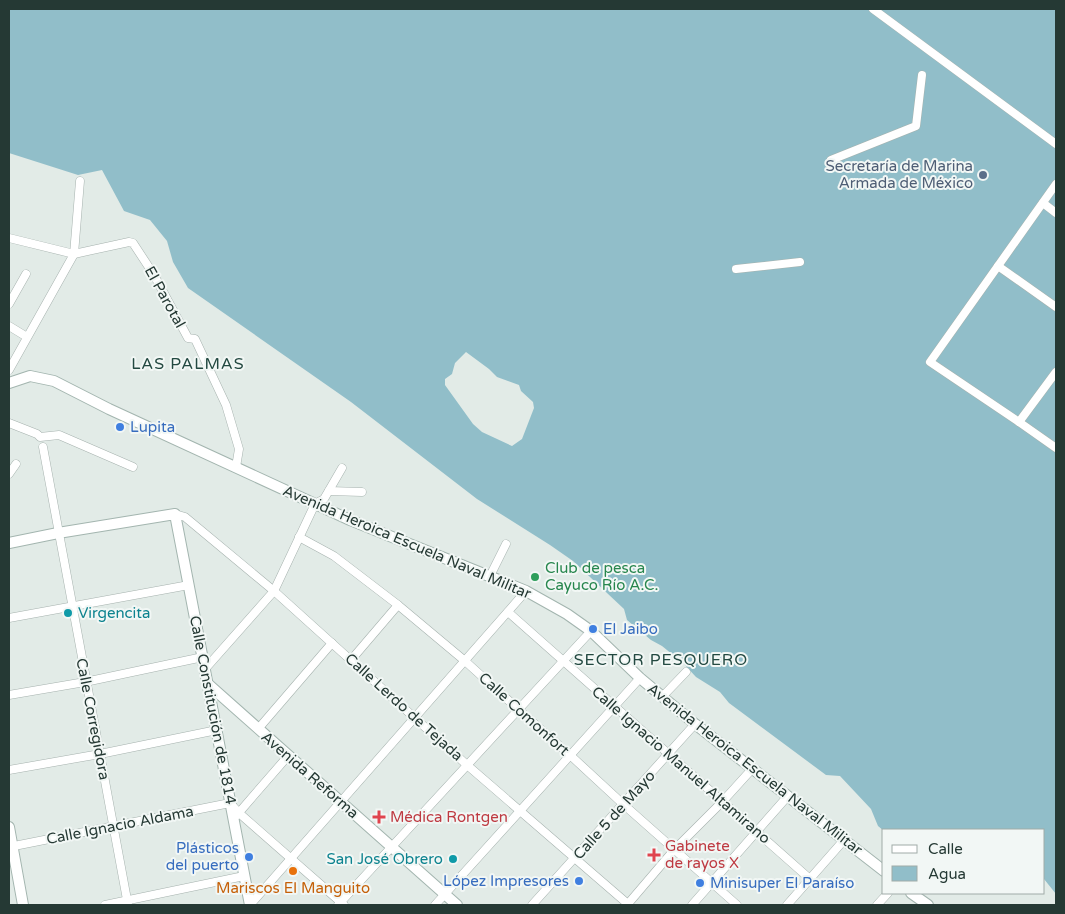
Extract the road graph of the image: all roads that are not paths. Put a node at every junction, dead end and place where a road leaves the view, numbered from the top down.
1 (873, 9) edge
2 (922, 75) dead end
3 (1056, 144) edge
4 (831, 160) dead end
5 (80, 181) dead end
6 (1056, 184) edge
7 (1049, 194) junction
8 (1056, 200) edge
9 (1042, 204) junction
10 (1056, 213) edge
11 (9, 238) edge
12 (74, 254) junction
13 (800, 262) dead end
14 (998, 266) junction
15 (736, 269) dead end
16 (26, 274) dead end
17 (9, 304) edge
18 (1056, 307) edge
19 (9, 326) edge
20 (27, 337) junction
21 (9, 369) edge
22 (1056, 372) edge
23 (9, 383) edge
24 (1019, 422) junction
25 (9, 423) edge
26 (43, 447) dead end
27 (1056, 448) edge
28 (16, 464) dead end
29 (133, 467) dead end
30 (236, 467) junction
31 (342, 468) dead end
32 (9, 474) edge
33 (329, 491) junction
34 (362, 492) dead end
35 (314, 504) junction
36 (175, 514) junction
37 (58, 533) junction
38 (299, 537) junction
39 (9, 543) edge
40 (506, 544) dead end
41 (490, 576) junction
42 (189, 585) junction
43 (274, 590) junction
44 (526, 591) junction
45 (398, 605) junction
46 (72, 607) junction
47 (508, 612) junction
48 (9, 618) edge
49 (591, 630) junction
50 (332, 643) junction
51 (203, 657) junction
52 (351, 660) junction
53 (465, 661) junction
54 (563, 661) junction
55 (205, 669) junction
56 (686, 672) dead end
57 (640, 678) junction
58 (85, 682) junction
59 (208, 684) junction
60 (9, 695) edge
61 (662, 697) junction
62 (232, 706) junction
63 (614, 706) junction
64 (518, 709) junction
65 (416, 717) junction
66 (695, 724) junction
67 (216, 726) junction
68 (258, 729) junction
69 (100, 754) junction
70 (668, 754) junction
71 (570, 755) junction
72 (288, 756) junction
73 (467, 765) junction
74 (752, 769) junction
75 (9, 770) edge
76 (787, 797) junction
77 (341, 802) junction
78 (722, 802) junction
79 (230, 803) junction
80 (623, 804) junction
81 (521, 810) junction
82 (236, 817) junction
83 (9, 827) edge
84 (112, 827) junction
85 (757, 832) junction
86 (844, 840) junction
87 (11, 846) edge
88 (391, 847) junction
89 (674, 850) junction
90 (575, 858) junction
91 (291, 859) junction
92 (882, 869) edge
93 (244, 876) junction
94 (810, 879) junction
95 (712, 883) junction
96 (445, 894) junction
97 (887, 894) edge
98 (912, 894) edge
99 (127, 903) edge
100 (341, 904) edge
101 (23, 905) edge
102 (106, 905) edge
103 (250, 905) edge
104 (435, 905) edge
105 (458, 905) edge
106 (532, 905) edge
107 (628, 905) edge
108 (692, 905) edge
109 (738, 905) edge
110 (786, 905) edge
111 (877, 905) edge
112 (928, 905) edge

1 - 3 street
2 - 4 street
5 - 12 street
6 - 7 street
7 - 8 street
7 - 9 street
9 - 10 street
9 - 14 street
11 - 12 street, El Parotal
12 - 20 street
12 - 30 street, El Parotal
13 - 15 street
14 - 18 street
14 - 24 street
16 - 17 street
19 - 20 street
20 - 21 street
22 - 24 street
23 - 30 street, Avenida Heroica Escuela Naval Militar
24 - 27 street
25 - 29 street
26 - 37 street, Calle Corregidora
28 - 32 street
30 - 35 street, Avenida Heroica Escuela Naval Militar
31 - 33 street
33 - 34 street
33 - 35 street
35 - 38 street
35 - 41 street, Avenida Heroica Escuela Naval Militar
36 - 37 street
36 - 42 street, Calle Constitución de 1814
36 - 43 street, Calle Lerdo de Tejada
37 - 39 street
37 - 46 street, Calle Corregidora
38 - 43 street
38 - 45 street, Calle Comonfort
40 - 41 street
41 - 44 street, Avenida Heroica Escuela Naval Militar
42 - 46 street
42 - 51 street, Calle Constitución de 1814
43 - 50 street, Calle Lerdo de Tejada
43 - 55 street
44 - 47 street
44 - 49 street, Avenida Heroica Escuela Naval Militar
45 - 52 street
45 - 53 street, Calle Comonfort
46 - 48 street
46 - 58 street, Calle Corregidora
47 - 53 street
47 - 54 street, Calle Ignacio Manuel Altamirano
49 - 54 street
49 - 57 street, Avenida Heroica Escuela Naval Militar
50 - 52 street, Calle Lerdo de Tejada
50 - 68 street
51 - 55 street, Calle Constitución de 1814
51 - 58 street
52 - 65 street, Calle Lerdo de Tejada
53 - 64 street, Calle Comonfort
53 - 65 street
54 - 63 street, Calle Ignacio Manuel Altamirano
54 - 64 street
55 - 59 street, Calle Constitución de 1814
56 - 61 street
57 - 61 street, Avenida Heroica Escuela Naval Militar
57 - 63 street
58 - 60 street
58 - 69 street, Calle Corregidora
59 - 62 street, Avenida Reforma
59 - 67 street, Calle Constitución de 1814
61 - 66 street, Avenida Heroica Escuela Naval Militar
62 - 67 street
62 - 68 street, Avenida Reforma
63 - 70 street, Calle Ignacio Manuel Altamirano
63 - 71 street
64 - 71 street, Calle Comonfort
64 - 73 street
65 - 73 street, Calle Lerdo de Tejada
65 - 77 street
66 - 70 street, Calle 5 de Mayo
66 - 74 street, Avenida Heroica Escuela Naval Militar
67 - 69 street
67 - 79 street, Calle Constitución de 1814
68 - 72 street, Avenida Reforma
69 - 75 street
69 - 84 street, Calle Corregidora
70 - 78 street, Calle Ignacio Manuel Altamirano
70 - 80 street, Calle 5 de Mayo
71 - 80 street, Calle Comonfort
71 - 81 street
72 - 77 street, Avenida Reforma
72 - 82 street
73 - 81 street, Calle Lerdo de Tejada
73 - 88 street
74 - 76 street, Avenida Heroica Escuela Naval Militar
74 - 78 street
76 - 85 street
76 - 86 street, Avenida Heroica Escuela Naval Militar
77 - 88 street, Avenida Reforma
77 - 91 street
78 - 85 street, Calle Ignacio Manuel Altamirano
78 - 89 street
79 - 82 street, Calle Constitución de 1814
79 - 84 street, Calle Ignacio Aldama
80 - 89 street, Calle Comonfort
80 - 90 street, Calle 5 de Mayo
81 - 90 street, Calle Lerdo de Tejada
81 - 96 street
82 - 91 street
82 - 93 street, Calle Constitución de 1814
83 - 87 street
84 - 87 street, Calle Ignacio Aldama
84 - 99 street, Calle Corregidora
85 - 94 street, Calle Ignacio Manuel Altamirano
85 - 95 street
86 - 92 street, Avenida Heroica Escuela Naval Militar
86 - 94 street
87 - 101 street
88 - 96 street, Avenida Reforma
88 - 100 street
89 - 95 street, Calle Comonfort
89 - 107 street
90 - 106 street, Calle 5 de Mayo
90 - 107 street, Calle Lerdo de Tejada
91 - 100 street
91 - 103 street
93 - 99 street
93 - 103 street, Calle Constitución de 1814
94 - 110 street
95 - 108 street
95 - 109 street, Calle Comonfort
96 - 104 street
96 - 105 street, Avenida Reforma
97 - 111 street
98 - 112 street
99 - 102 street

